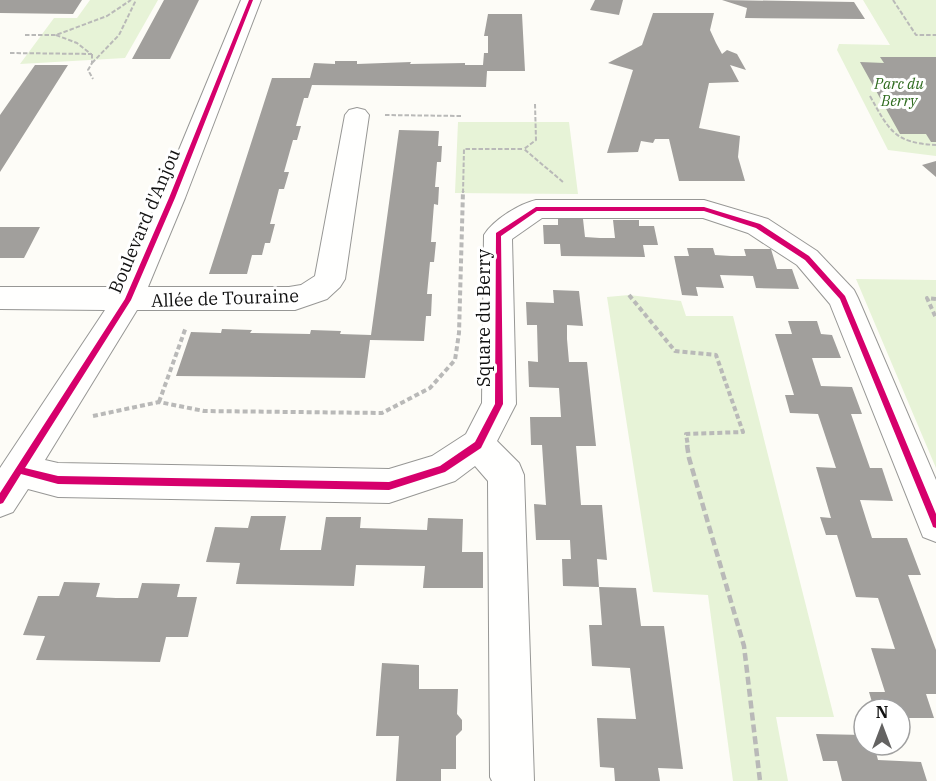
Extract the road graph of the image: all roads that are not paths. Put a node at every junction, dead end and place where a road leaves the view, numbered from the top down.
1 (250, 0) edge
2 (357, 115) road end
3 (0, 298) edge
4 (128, 300) junction
5 (478, 445) junction
6 (19, 470) junction
7 (0, 500) edge
8 (936, 524) edge
9 (513, 777) dead end

1 - 4 street, Boulevard d'Anjou
2 - 4 street, Allée de Touraine
3 - 4 street, Allée de Touraine
4 - 6 street, Boulevard d'Anjou
5 - 6 street, Square du Berry
5 - 8 street, Square du Berry
5 - 9 street
6 - 7 street, Boulevard d'Anjou

